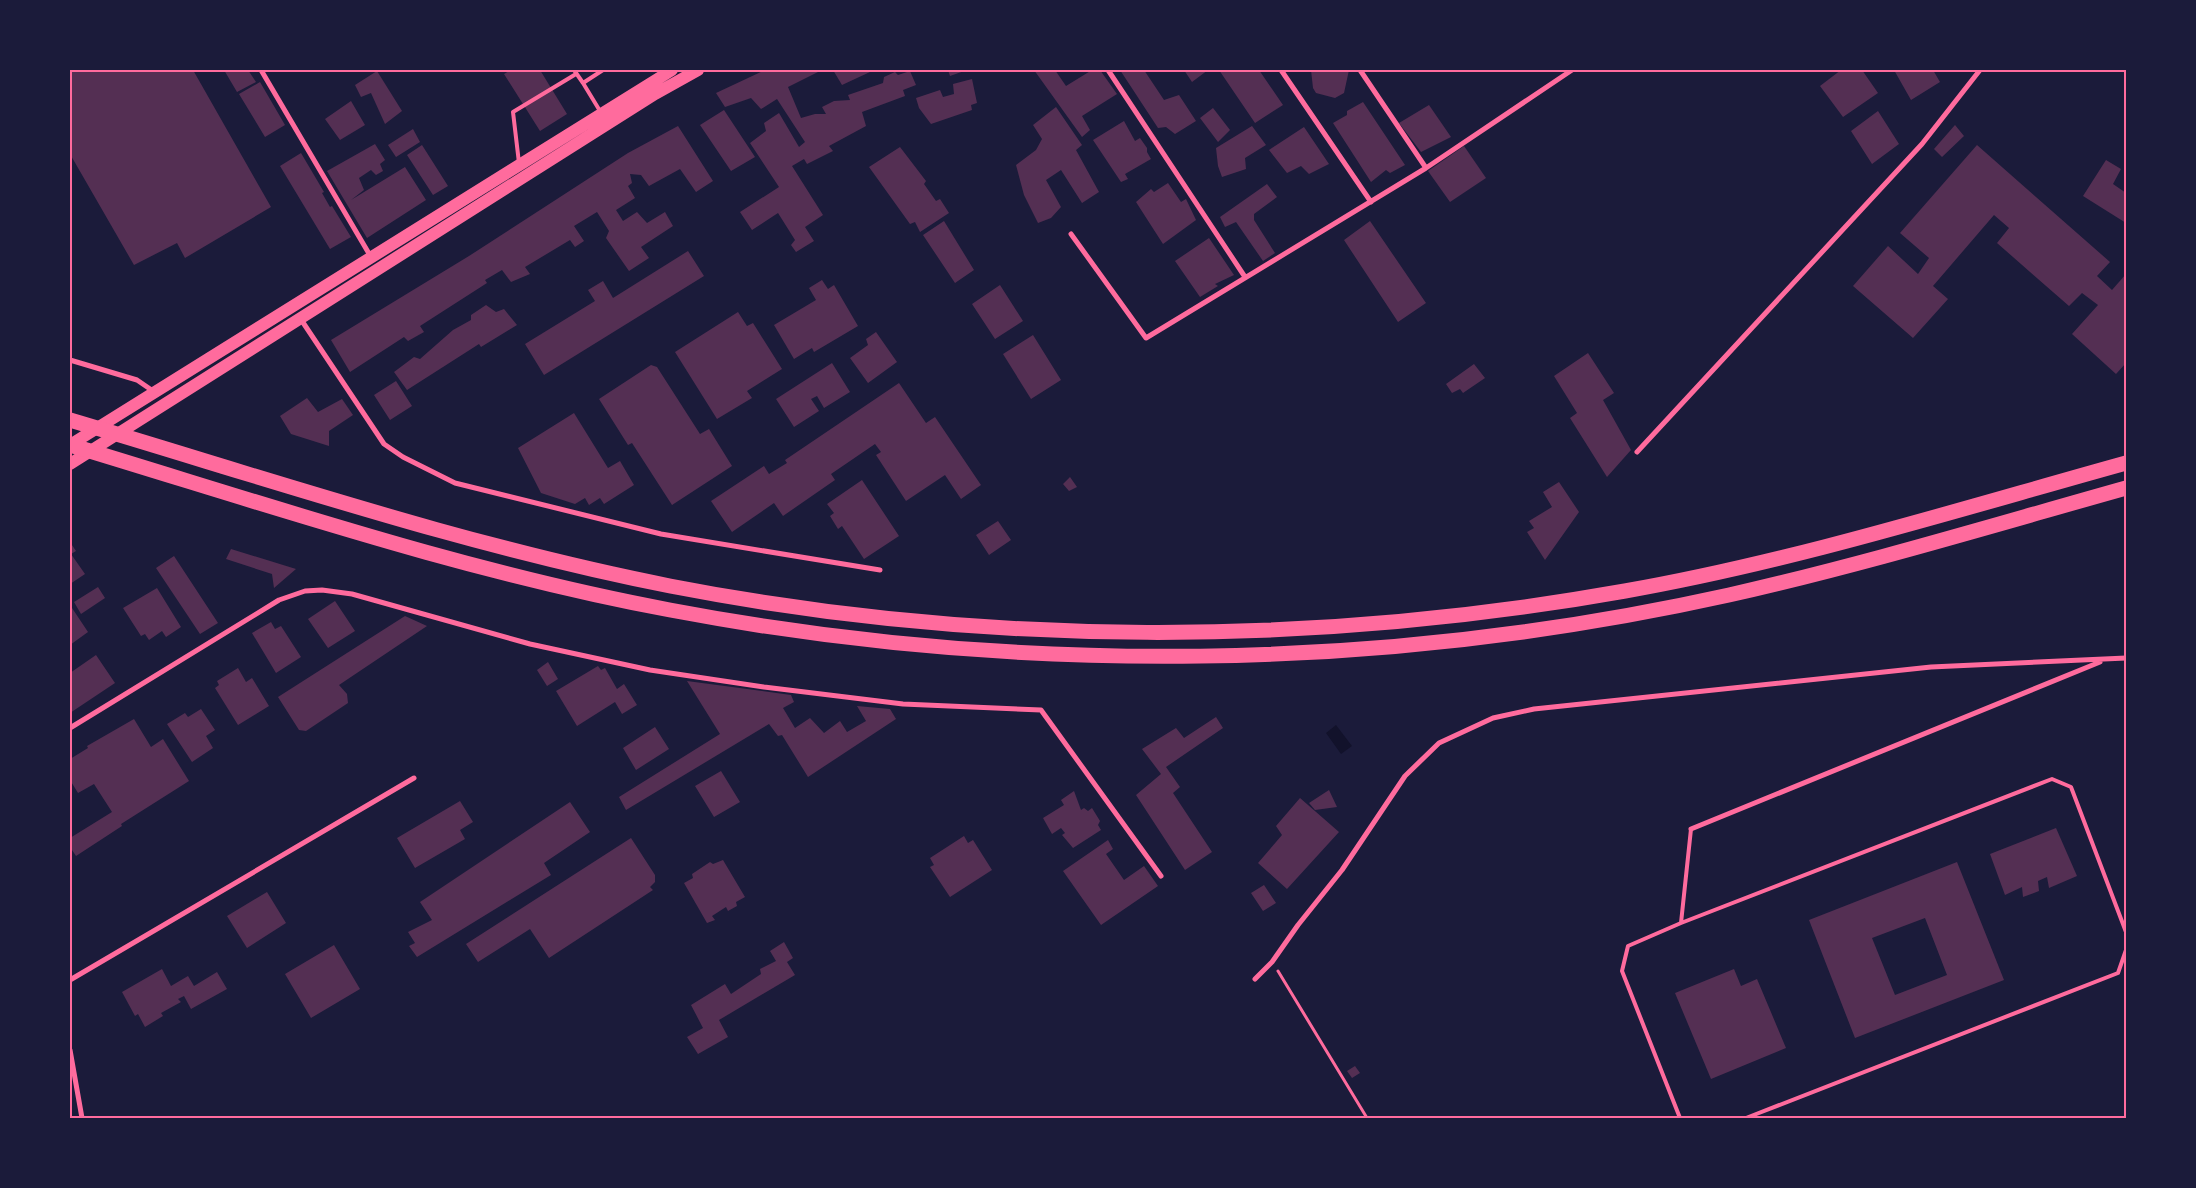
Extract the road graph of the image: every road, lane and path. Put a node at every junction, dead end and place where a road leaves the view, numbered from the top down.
1 (261, 70) edge
2 (604, 70) edge
3 (672, 70) edge
4 (698, 70) edge
5 (1108, 70) edge
6 (1281, 70) edge
7 (1360, 70) edge
8 (1572, 70) edge
9 (1980, 70) edge
10 (575, 72) edge
11 (583, 83) junction
12 (602, 113) junction
13 (520, 165) junction
14 (1426, 168) junction
15 (1371, 202) junction
16 (1071, 234) dead end
17 (372, 258) junction
18 (1245, 278) junction
19 (292, 307) junction
20 (300, 319) junction
21 (70, 360) edge
22 (155, 392) junction
23 (72, 420) edge
24 (70, 445) edge
25 (1637, 452) dead end
26 (2126, 463) edge
27 (70, 464) edge
28 (2126, 488) edge
29 (880, 570) dead end
30 (2126, 658) edge
31 (2105, 660) junction
32 (70, 728) edge
33 (414, 778) dead end
34 (1691, 829) joint
35 (1161, 876) dead end
36 (1681, 923) junction
37 (2126, 932) edge
38 (2126, 950) edge
39 (1272, 962) junction
40 (1254, 979) dead end
41 (70, 980) edge
42 (70, 1050) edge
43 (82, 1118) edge
44 (1366, 1118) edge
45 (1680, 1118) edge
46 (1746, 1118) edge

1 - 17 street
2 - 11 lane
3 - 12 main road
4 - 20 main road
5 - 18 street
6 - 15 street
7 - 14 street
8 - 14 street
9 - 25 street
10 - 11 lane
10 - 13 lane
11 - 12 lane
12 - 13 main road
13 - 17 main road
14 - 15 street
15 - 18 street
16 - 18 street
17 - 19 main road
19 - 20 street
19 - 22 main road
20 - 27 main road
20 - 29 street
21 - 22 street
22 - 24 main road
23 - 26 highway
24 - 28 highway
30 - 31 street
31 - 34 street
31 - 39 street
32 - 35 street
33 - 41 street
34 - 36 lane
36 - 37 lane
36 - 45 lane
38 - 46 lane
39 - 40 street
39 - 44 path
42 - 43 street

